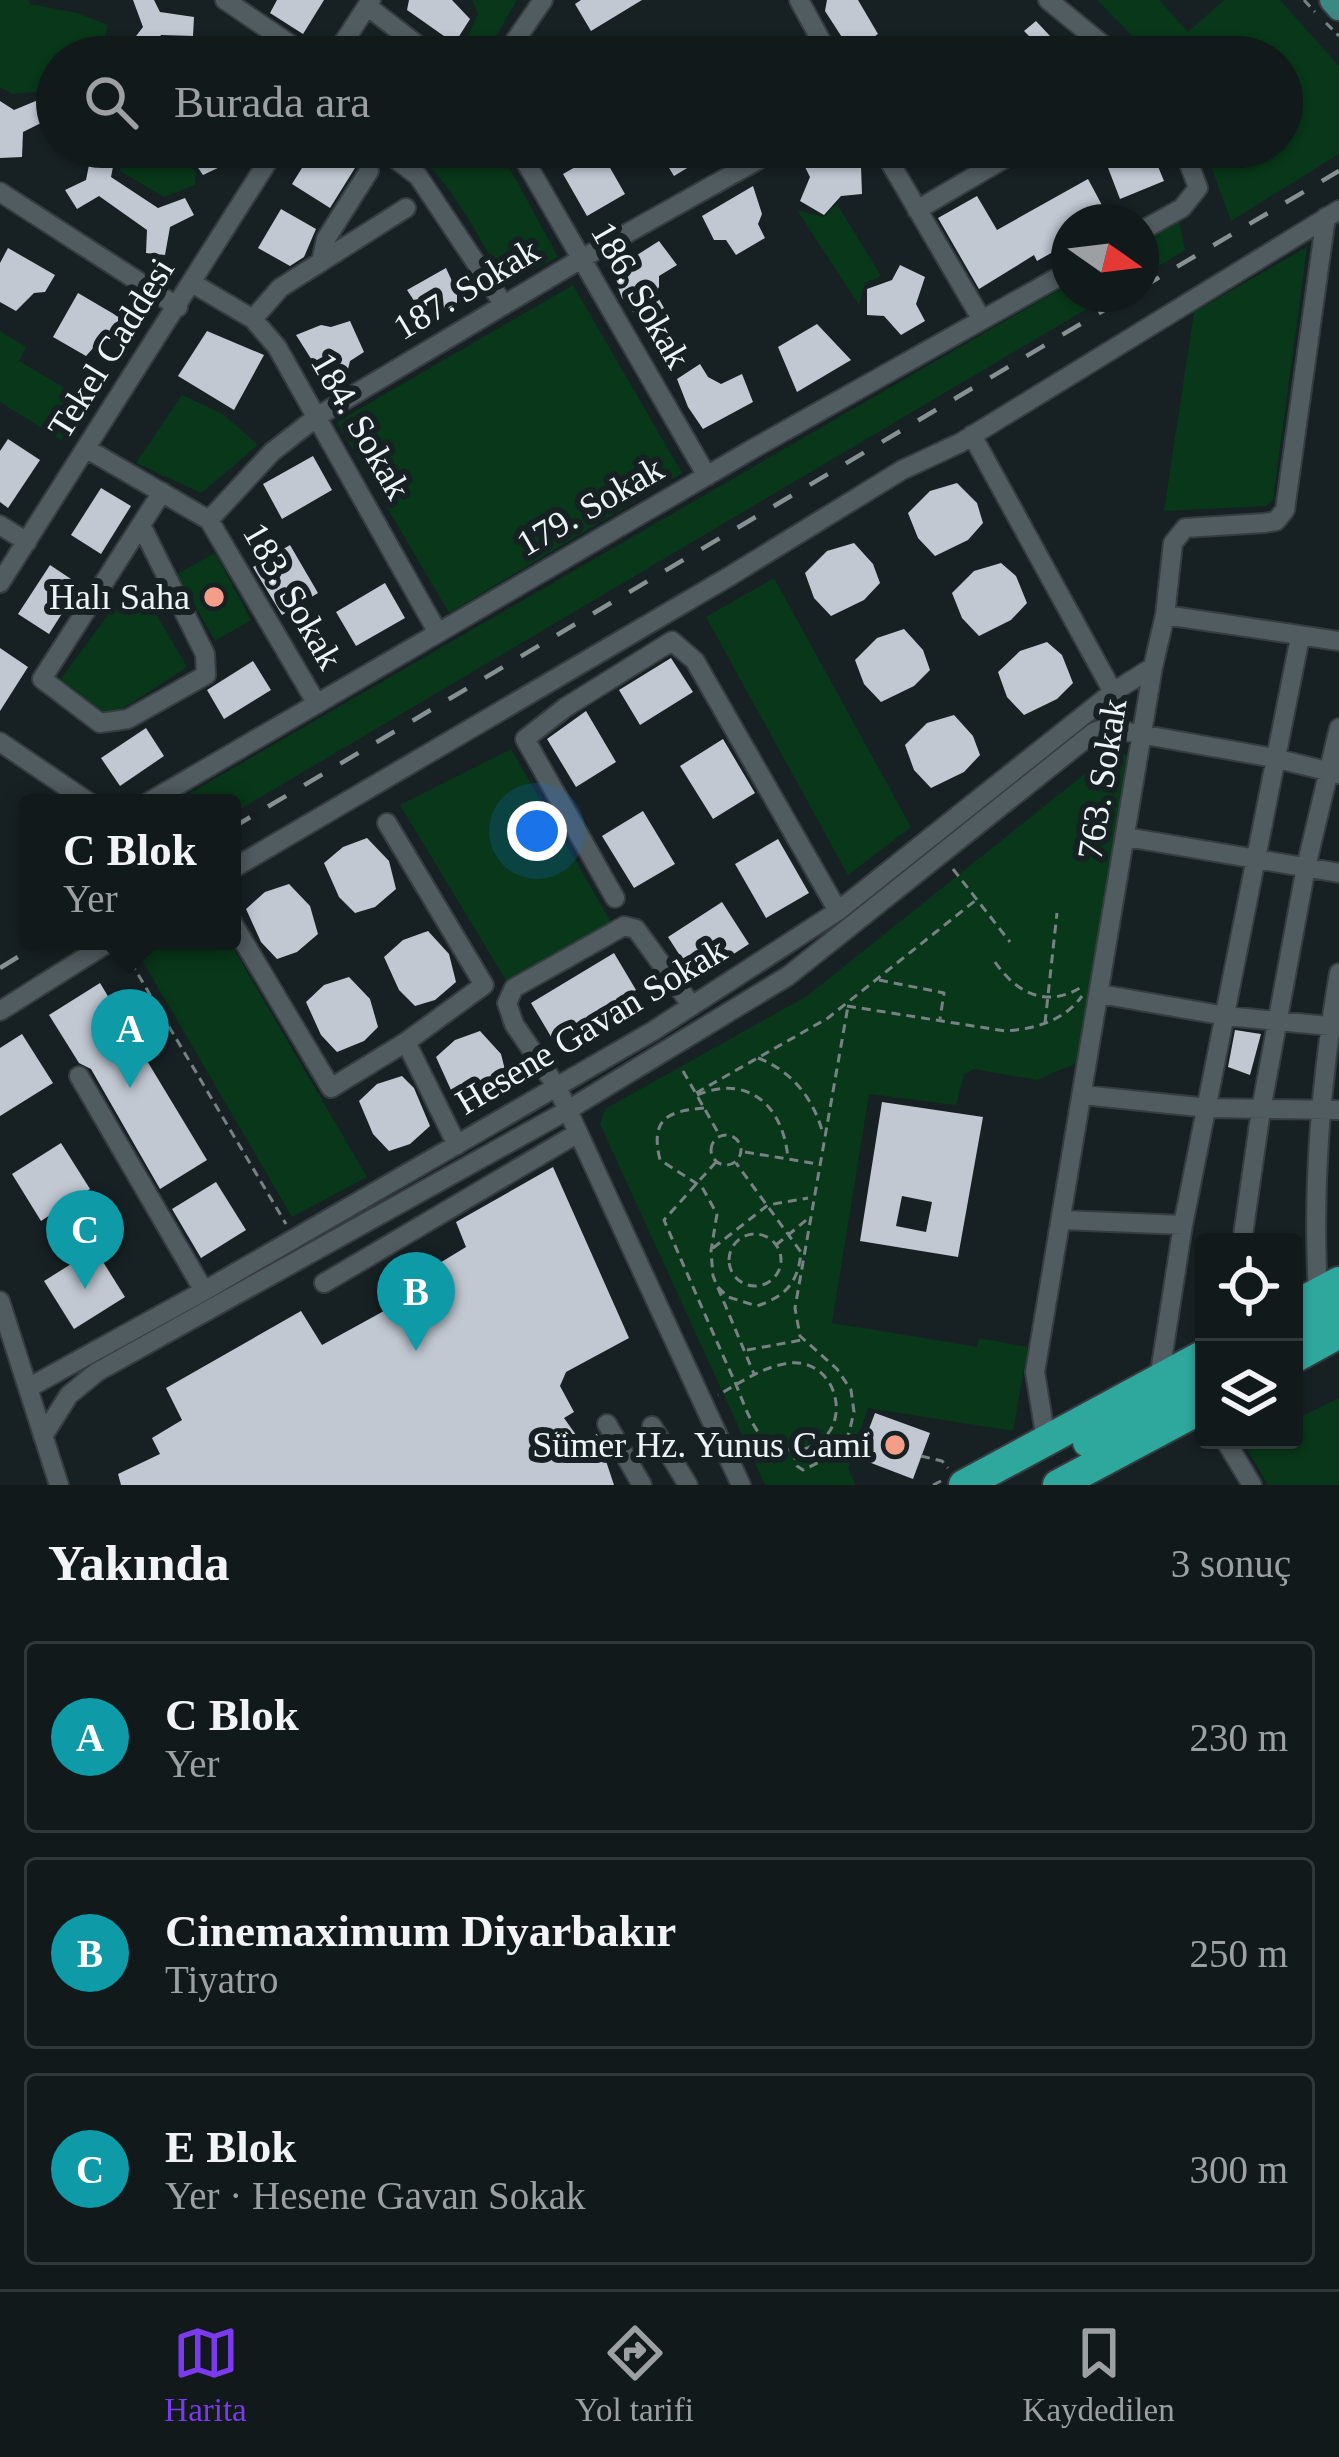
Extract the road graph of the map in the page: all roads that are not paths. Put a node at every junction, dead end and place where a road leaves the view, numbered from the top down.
1 (225, 0) edge
2 (543, 0) edge
3 (799, 0) edge
4 (1048, 0) edge
5 (1332, 0) edge
6 (369, 3) edge
7 (1339, 8) edge
8 (278, 36) edge
9 (348, 36) edge
10 (408, 36) edge
11 (518, 36) edge
12 (819, 36) edge
13 (1092, 36) edge
14 (264, 168) edge
15 (408, 168) edge
16 (529, 168) edge
17 (744, 168) edge
18 (893, 168) edge
19 (988, 168) edge
20 (1191, 168) edge
21 (369, 171) dead end
22 (0, 192) edge
23 (406, 208) dead end
24 (917, 210) junction
25 (1333, 214) edge
26 (1159, 221) edge
27 (581, 259) junction
28 (321, 262) junction
29 (1051, 281) edge
30 (192, 283) junction
31 (504, 305) junction
32 (178, 307) junction
33 (253, 319) junction
34 (982, 320) junction
35 (317, 416) junction
36 (972, 435) junction
37 (86, 449) junction
38 (707, 476) junction
39 (162, 492) junction
40 (209, 520) junction
41 (0, 525) edge
42 (141, 525) junction
43 (27, 542) junction
44 (0, 584) edge
45 (1165, 615) junction
46 (438, 633) junction
47 (1300, 637) junction
48 (1339, 640) edge
49 (1153, 667) junction
50 (1113, 692) junction
51 (317, 704) junction
52 (1339, 728) edge
53 (1144, 735) junction
54 (0, 742) edge
55 (1274, 758) junction
56 (1334, 773) edge
57 (77, 794) edge
58 (162, 794) edge
59 (387, 823) dead end
60 (1126, 837) junction
61 (1257, 860) junction
62 (241, 864) edge
63 (1306, 867) junction
64 (1339, 872) edge
65 (615, 898) dead end
66 (838, 911) junction
67 (241, 937) edge
68 (97, 950) edge
69 (1339, 973) edge
70 (1100, 994) junction
71 (692, 1006) junction
72 (0, 1011) edge
73 (1226, 1016) junction
74 (1277, 1021) junction
75 (1335, 1026) edge
76 (406, 1042) junction
77 (79, 1076) dead end
78 (557, 1087) junction
79 (1083, 1095) junction
80 (1208, 1108) junction
81 (568, 1110) junction
82 (1330, 1110) edge
83 (1261, 1111) junction
84 (578, 1132) junction
85 (458, 1145) junction
86 (1063, 1220) junction
87 (1183, 1225) junction
88 (1243, 1233) edge
89 (324, 1283) dead end
90 (205, 1291) junction
91 (1322, 1297) edge
92 (0, 1301) edge
93 (1339, 1334) edge
94 (1303, 1353) edge
95 (1339, 1357) edge
96 (1195, 1360) edge
97 (1303, 1377) edge
98 (1159, 1379) junction
99 (1195, 1384) edge
100 (28, 1388) junction
101 (1195, 1412) edge
102 (607, 1424) dead end
103 (652, 1426) dead end
104 (1195, 1435) edge
105 (43, 1436) junction
106 (1046, 1440) junction
107 (1230, 1449) edge
108 (958, 1480) edge
109 (737, 1484) edge
110 (59, 1485) edge
111 (642, 1485) edge
112 (688, 1485) edge
113 (1006, 1485) edge
114 (1058, 1485) edge
115 (1102, 1485) edge
116 (1252, 1485) edge

1 - 8 street
2 - 11 street
3 - 12 street
4 - 13 street
5 - 7 main road
6 - 9 street
6 - 10 street
14 - 30 street, Tekel Caddesi
15 - 31 street
16 - 27 street, 186. Sokak
17 - 27 street, 187. Sokak
18 - 24 street
19 - 24 street
20 - 26 street
21 - 28 street
22 - 32 street
23 - 28 street
24 - 34 street
25 - 36 street
25 - 45 street, 763. Sokak
27 - 31 street, 187. Sokak
27 - 38 street, 186. Sokak
28 - 33 street
29 - 34 street, 179. Sokak
30 - 32 street, Tekel Caddesi
30 - 33 street, 184. Sokak
31 - 35 street, 187. Sokak
32 - 37 street, Tekel Caddesi
33 - 35 street, 184. Sokak
34 - 38 street, 179. Sokak
35 - 40 street, 187. Sokak
35 - 46 street, 184. Sokak
36 - 50 street
36 - 62 street
37 - 39 street, 183. Sokak
37 - 43 street, Tekel Caddesi
38 - 46 street, 179. Sokak
39 - 40 street, 183. Sokak
39 - 42 street
40 - 51 street, 183. Sokak
41 - 43 street
42 - 42 street
43 - 44 street, Tekel Caddesi
45 - 47 street
45 - 49 street, 763. Sokak
46 - 51 street, 179. Sokak
47 - 48 street
47 - 55 street
49 - 50 street, Hesene Gavan Sokak
49 - 53 street, 763. Sokak
50 - 66 street, Hesene Gavan Sokak
51 - 58 street, 179. Sokak
52 - 56 street
53 - 55 street
53 - 60 street, 763. Sokak
53 - 81 street
54 - 57 street
55 - 56 street
55 - 61 street
56 - 63 street
59 - 76 street
60 - 61 street
60 - 70 street, 763. Sokak
61 - 63 street
61 - 73 street
63 - 64 street
63 - 74 street
65 - 66 street
66 - 71 street, Hesene Gavan Sokak
67 - 76 street
68 - 72 street
69 - 75 street
70 - 73 street
70 - 79 street, 763. Sokak
71 - 78 street, Hesene Gavan Sokak
71 - 78 street
73 - 74 street
73 - 80 street
74 - 75 street
74 - 83 street
75 - 82 street
76 - 85 street
77 - 90 street
78 - 81 street
78 - 85 street, Hesene Gavan Sokak
79 - 80 street
79 - 86 street, 763. Sokak
80 - 83 street
80 - 87 street
81 - 84 street
81 - 105 street
82 - 83 street
82 - 91 street
83 - 88 street
84 - 89 street
84 - 109 street
85 - 90 street, Hesene Gavan Sokak
86 - 87 street
86 - 106 street, 763. Sokak
87 - 98 street
90 - 100 street, Hesene Gavan Sokak
92 - 100 street
93 - 94 highway
95 - 97 highway
96 - 98 highway
98 - 106 highway
99 - 113 highway
100 - 105 street
101 - 114 highway
102 - 111 street
103 - 112 street
104 - 115 highway
105 - 110 street
106 - 108 highway
107 - 116 street

